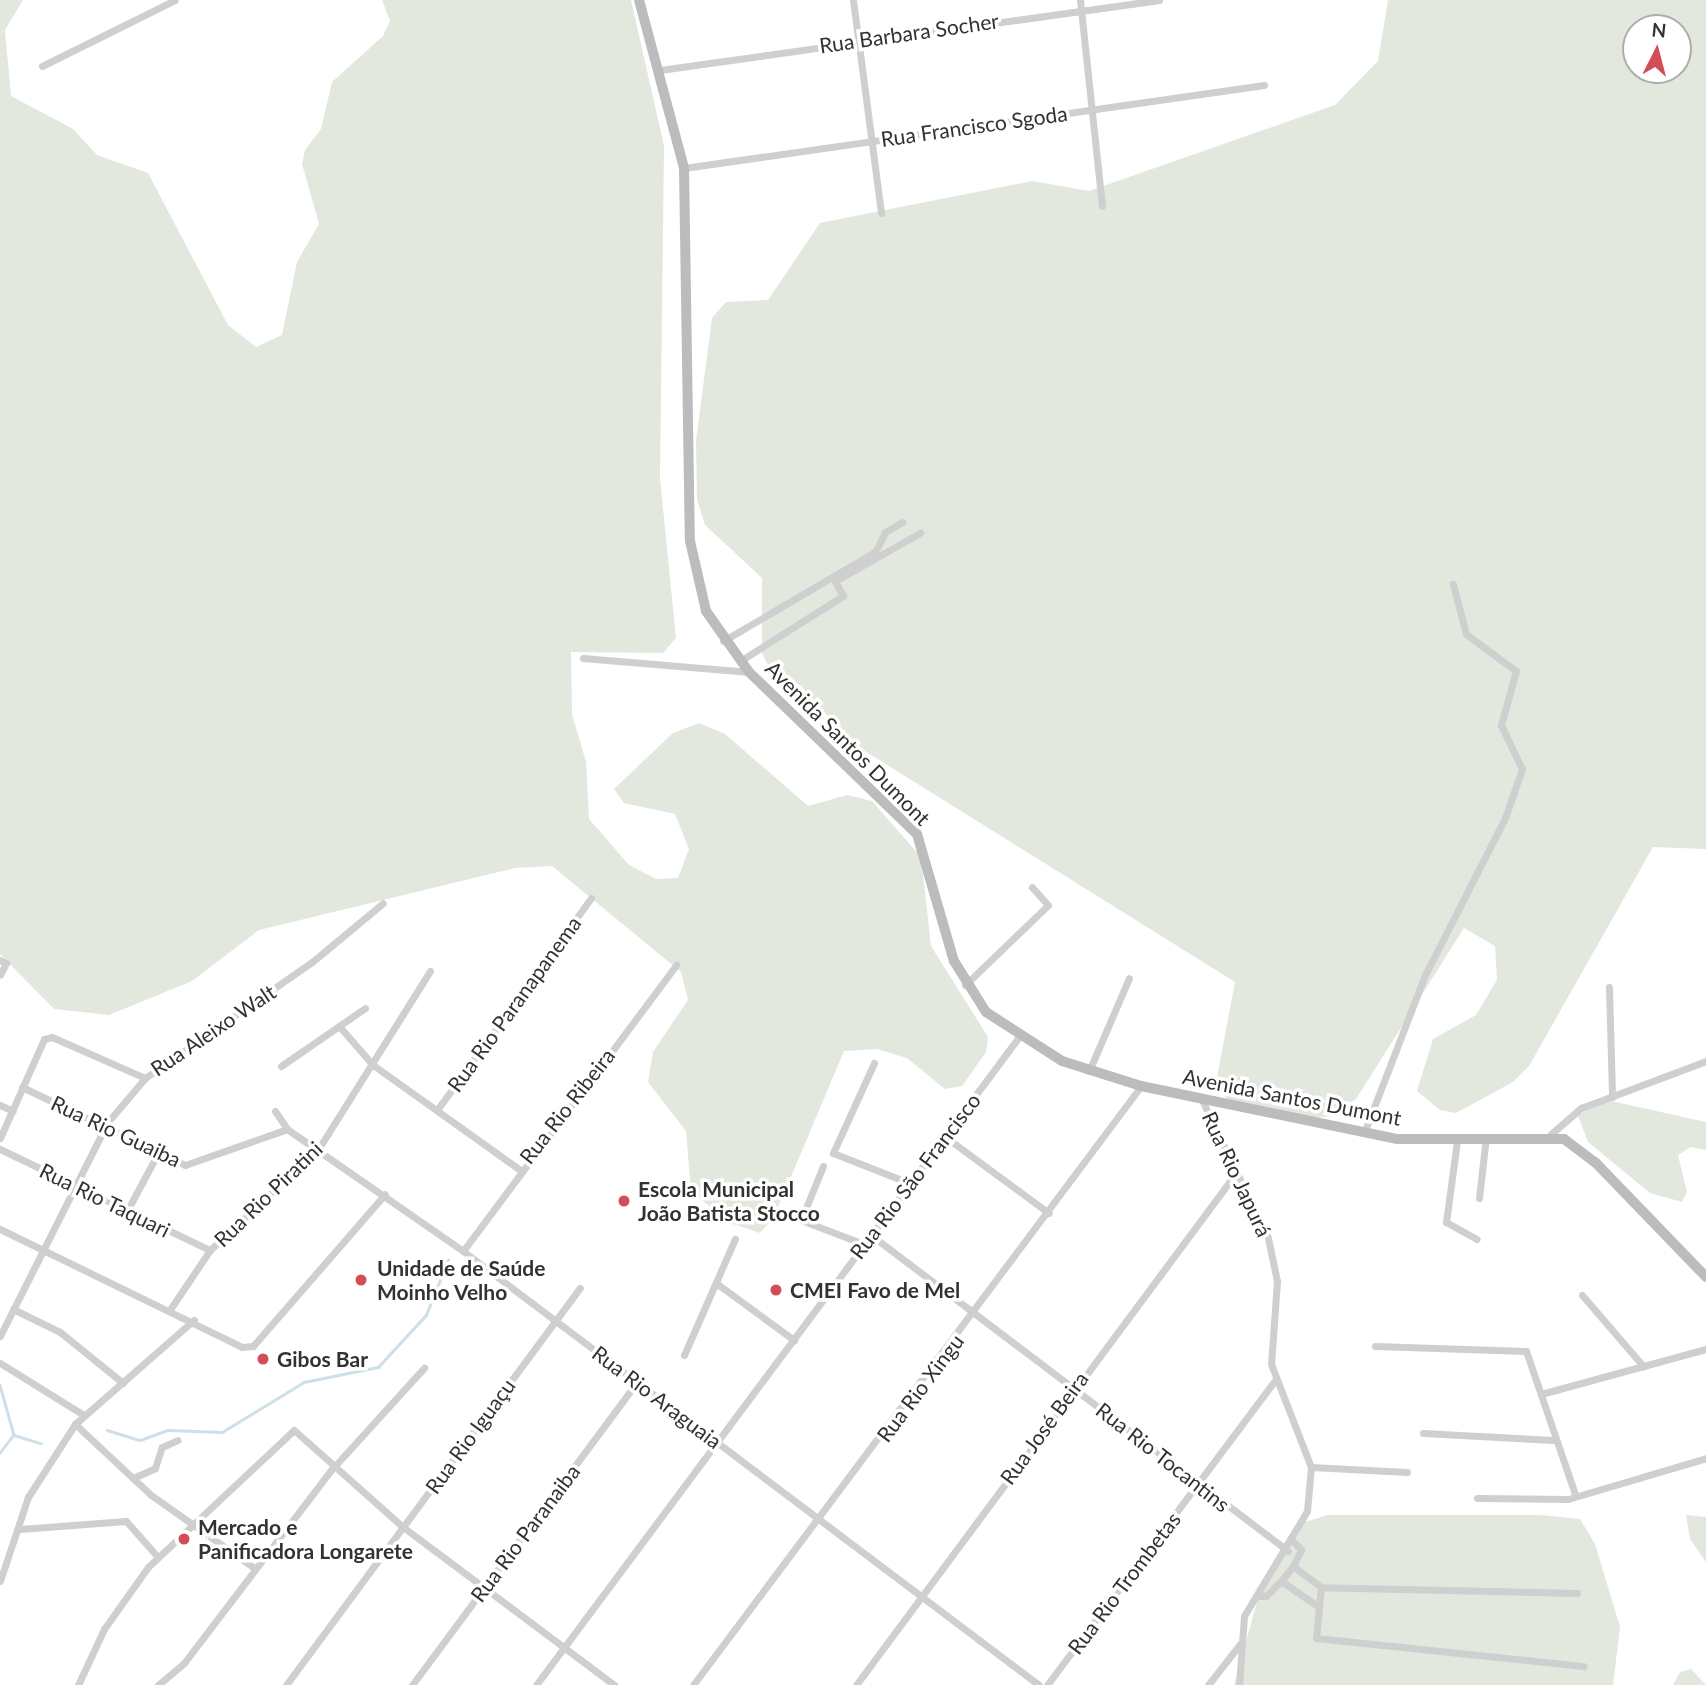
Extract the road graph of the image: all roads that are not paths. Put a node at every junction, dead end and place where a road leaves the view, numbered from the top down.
1 (175, 0) edge
2 (639, 0) edge
3 (853, 0) edge
4 (1080, 0) edge
5 (1159, 0) edge
6 (1081, 10) junction
7 (859, 38) junction
8 (42, 66) dead end
9 (660, 70) junction
10 (1264, 85) dead end
11 (1096, 109) junction
12 (873, 141) junction
13 (684, 169) junction
14 (1102, 206) dead end
15 (881, 213) dead end
16 (902, 522) dead end
17 (920, 533) dead end
18 (1453, 584) dead end
19 (723, 641) junction
20 (583, 658) dead end
21 (740, 661) junction
22 (749, 672) junction
23 (1032, 887) dead end
24 (592, 898) dead end
25 (383, 903) dead end
26 (3, 962) edge
27 (676, 965) dead end
28 (430, 971) dead end
29 (0, 975) edge
30 (1129, 978) dead end
31 (965, 985) junction
32 (1609, 987) dead end
33 (365, 1008) dead end
34 (339, 1026) junction
35 (1018, 1038) junction
36 (1706, 1061) edge
37 (874, 1063) dead end
38 (373, 1065) junction
39 (281, 1066) dead end
40 (1089, 1071) junction
41 (145, 1078) junction
42 (1142, 1086) junction
43 (22, 1087) junction
44 (1612, 1097) junction
45 (1201, 1098) junction
46 (0, 1105) edge
47 (437, 1110) junction
48 (13, 1111) junction
49 (275, 1111) dead end
50 (107, 1123) junction
51 (287, 1129) junction
52 (1364, 1133) junction
53 (1551, 1134) junction
54 (944, 1136) junction
55 (1486, 1137) junction
56 (0, 1138) edge
57 (1457, 1140) junction
58 (0, 1149) edge
59 (319, 1149) junction
60 (159, 1153) junction
61 (823, 1166) dead end
62 (519, 1169) junction
63 (1236, 1173) junction
64 (909, 1184) junction
65 (74, 1186) junction
66 (384, 1194) junction
67 (1479, 1198) dead end
68 (127, 1210) junction
69 (1049, 1213) junction
70 (0, 1229) edge
71 (872, 1235) junction
72 (735, 1239) dead end
73 (1477, 1239) dead end
74 (864, 1244) junction
75 (42, 1250) junction
76 (211, 1250) junction
77 (463, 1251) junction
78 (1706, 1277) edge
79 (716, 1283) junction
80 (580, 1288) dead end
81 (1582, 1296) dead end
82 (171, 1308) junction
83 (13, 1309) junction
84 (974, 1315) junction
85 (194, 1320) junction
86 (555, 1320) junction
87 (0, 1336) edge
88 (794, 1340) junction
89 (1375, 1346) dead end
90 (1706, 1349) edge
91 (684, 1355) dead end
92 (0, 1363) edge
93 (1643, 1366) junction
94 (424, 1368) dead end
95 (1276, 1379) junction
96 (637, 1382) junction
97 (123, 1383) junction
98 (1073, 1387) junction
99 (1541, 1394) junction
100 (84, 1415) junction
101 (75, 1424) junction
102 (1423, 1433) dead end
103 (178, 1440) dead end
104 (1554, 1440) junction
105 (717, 1443) junction
106 (1706, 1458) edge
107 (1311, 1467) junction
108 (332, 1469) junction
109 (1407, 1472) dead end
110 (133, 1478) junction
111 (1198, 1485) junction
112 (1576, 1494) junction
113 (1477, 1498) dead end
114 (820, 1520) junction
115 (188, 1524) junction
116 (402, 1527) junction
117 (20, 1529) junction
118 (1293, 1541) junction
119 (1288, 1551) junction
120 (158, 1556) junction
121 (1293, 1566) junction
122 (253, 1567) junction
123 (1281, 1580) junction
124 (0, 1581) edge
125 (1321, 1587) junction
126 (484, 1588) junction
127 (1577, 1593) dead end
128 (1258, 1595) junction
129 (920, 1596) junction
130 (1319, 1607) junction
131 (1241, 1644) junction
132 (564, 1647) junction
133 (1584, 1666) dead end
134 (78, 1685) edge
135 (158, 1685) edge
136 (286, 1685) edge
137 (412, 1685) edge
138 (536, 1685) edge
139 (614, 1685) edge
140 (693, 1685) edge
141 (856, 1685) edge
142 (1039, 1685) edge
143 (1046, 1685) edge
144 (1208, 1685) edge
145 (1239, 1685) edge

1 - 8 street
2 - 9 street, Avenida Santos Dumont
3 - 7 street
4 - 6 street
5 - 6 street, Rua Barbara Socher
6 - 7 street, Rua Barbara Socher
6 - 11 street
7 - 9 street, Rua Barbara Socher
7 - 12 street
9 - 13 street, Avenida Santos Dumont
10 - 11 street, Rua Francisco Sgoda
11 - 12 street, Rua Francisco Sgoda
11 - 14 street
12 - 13 street, Rua Francisco Sgoda
12 - 15 street
13 - 19 street, Avenida Santos Dumont
16 - 19 street
17 - 21 street
18 - 52 street
19 - 21 street, Avenida Santos Dumont
20 - 22 street
21 - 22 street, Avenida Santos Dumont
22 - 31 street, Avenida Santos Dumont
23 - 31 street
24 - 47 street, Rua Rio Paranapanema
25 - 41 street, Rua Aleixo Walt
26 - 29 street
27 - 62 street, Rua Rio Ribeira
28 - 38 street, Rua Rio Piratini
30 - 40 street
31 - 35 street, Avenida Santos Dumont
32 - 44 street
33 - 34 street
34 - 38 street
34 - 39 street
35 - 40 street, Avenida Santos Dumont
35 - 54 street, Rua Rio São Francisco
36 - 44 street
37 - 64 street
38 - 47 street
38 - 59 street, Rua Rio Piratini
40 - 42 street, Avenida Santos Dumont
41 - 43 street
41 - 50 street, Rua Aleixo Walt
42 - 45 street, Avenida Santos Dumont
42 - 69 street, Rua Rio Xingu
43 - 48 street
43 - 50 street, Rua Rio Guaiba
44 - 53 street
45 - 52 street, Avenida Santos Dumont
45 - 63 street, Rua Rio Japurá
46 - 48 street
47 - 62 street
48 - 56 street
49 - 51 street, Rua Rio Araguaia
50 - 60 street, Rua Rio Guaiba
50 - 65 street, Rua Aleixo Walt
51 - 59 street, Rua Rio Araguaia
51 - 60 street, Rua Rio Guaiba
52 - 57 street, Avenida Santos Dumont
53 - 55 street, Avenida Santos Dumont
53 - 78 street
54 - 64 street, Rua Rio São Francisco
54 - 69 street
55 - 57 street, Avenida Santos Dumont
55 - 67 street
57 - 73 street
58 - 65 street, Rua Rio Taquari
59 - 66 street, Rua Rio Araguaia
59 - 76 street, Rua Rio Piratini
60 - 68 street
61 - 74 street
62 - 77 street, Rua Rio Ribeira
63 - 95 street, Rua Rio Japurá
63 - 98 street, Rua José Beira
64 - 71 street, Rua Rio São Francisco
65 - 68 street, Rua Rio Taquari
65 - 75 street, Rua Aleixo Walt
66 - 77 street, Rua Rio Araguaia
66 - 85 street
68 - 76 street, Rua Rio Taquari
69 - 84 street, Rua Rio Xingu
70 - 75 street
71 - 74 street, Rua Rio São Francisco
71 - 84 street, Rua Rio Tocantins
72 - 79 street
74 - 88 street, Rua Rio São Francisco
75 - 82 street
75 - 83 street, Rua Aleixo Walt
76 - 82 street, Rua Rio Piratini
77 - 86 street, Rua Rio Araguaia
79 - 88 street
79 - 91 street
80 - 86 street, Rua Rio Iguaçu
81 - 93 street
82 - 85 street
83 - 87 street, Rua Aleixo Walt
83 - 97 street
84 - 98 street, Rua Rio Tocantins
84 - 114 street, Rua Rio Xingu
85 - 97 street
86 - 96 street, Rua Rio Araguaia
86 - 116 street, Rua Rio Iguaçu
88 - 105 street, Rua Rio São Francisco
89 - 99 street
90 - 93 street
92 - 100 street
93 - 99 street
94 - 108 street
95 - 107 street, Rua Rio Japurá
95 - 111 street, Rua Rio Trombetas
96 - 105 street, Rua Rio Araguaia
96 - 126 street, Rua Rio Paranaiba
97 - 100 street
98 - 111 street, Rua Rio Tocantins
98 - 129 street, Rua José Beira
99 - 104 street
100 - 101 street
101 - 110 street
101 - 117 street
102 - 104 street
103 - 110 street
104 - 112 street
105 - 114 street, Rua Rio Araguaia
105 - 132 street, Rua Rio São Francisco
106 - 112 street
107 - 109 street
107 - 118 street, Rua Rio Japurá
108 - 115 street
108 - 116 street
108 - 122 street
110 - 115 street
111 - 119 street, Rua Rio Tocantins
111 - 143 street, Rua Rio Trombetas
112 - 113 street
114 - 129 street, Rua Rio Araguaia
114 - 140 street, Rua Rio Xingu
115 - 120 street
115 - 122 street
116 - 126 street
116 - 136 street, Rua Rio Iguaçu
117 - 120 street
117 - 124 street
118 - 119 street, Rua Rio Japurá
118 - 121 street
119 - 128 street, Rua Rio Japurá
120 - 134 street
121 - 123 street
121 - 125 street
122 - 135 street
123 - 128 street
123 - 130 street
125 - 127 street
125 - 130 street
126 - 132 street
126 - 137 street, Rua Rio Paranaiba
128 - 131 street, Rua Rio Japurá
129 - 141 street, Rua José Beira
129 - 142 street, Rua Rio Araguaia
130 - 133 street
131 - 144 street
131 - 145 street, Rua Rio Japurá
132 - 138 street, Rua Rio São Francisco
132 - 139 street

